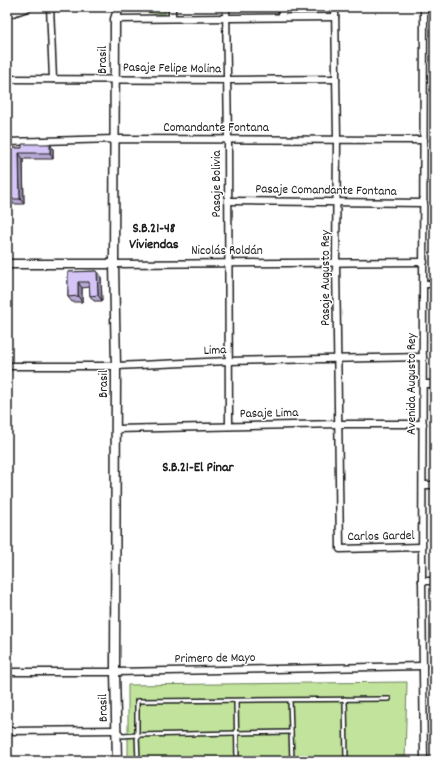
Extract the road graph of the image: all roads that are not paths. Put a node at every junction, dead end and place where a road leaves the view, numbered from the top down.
1 (27, 7) edge
2 (50, 7) edge
3 (119, 7) edge
4 (172, 7) edge
5 (226, 7) edge
6 (282, 7) edge
7 (335, 7) edge
8 (424, 7) edge
9 (7, 14) edge
10 (282, 17) junction
11 (335, 17) junction
12 (172, 18) junction
13 (226, 18) junction
14 (115, 19) junction
15 (7, 79) edge
16 (52, 79) junction
17 (115, 79) junction
18 (336, 79) junction
19 (226, 80) junction
20 (115, 139) junction
21 (228, 139) junction
22 (337, 139) junction
23 (424, 140) junction
24 (7, 142) edge
25 (228, 201) junction
26 (336, 202) junction
27 (424, 204) junction
28 (424, 262) junction
29 (228, 263) junction
30 (336, 263) junction
31 (7, 264) edge
32 (114, 264) junction
33 (424, 284) junction
34 (435, 284) edge
35 (423, 357) junction
36 (337, 359) junction
37 (228, 361) junction
38 (7, 366) edge
39 (116, 366) junction
40 (423, 384) junction
41 (435, 384) edge
42 (338, 424) junction
43 (423, 424) junction
44 (229, 426) junction
45 (116, 429) junction
46 (422, 485) junction
47 (435, 485) edge
48 (422, 547) junction
49 (340, 549) joint
50 (422, 581) junction
51 (435, 581) edge
52 (423, 666) junction
53 (7, 672) edge
54 (116, 672) junction
55 (345, 699) junction
56 (389, 699) dead end
57 (290, 700) junction
58 (236, 701) junction
59 (117, 730) junction
60 (7, 731) edge
61 (291, 732) junction
62 (236, 734) junction
63 (137, 736) junction
64 (117, 761) edge
65 (138, 761) edge
66 (237, 761) edge
67 (292, 761) edge
68 (344, 761) edge
69 (424, 761) edge

1 - 9 street
2 - 16 street
3 - 14 street, Brasil
4 - 12 street
5 - 13 street, Pasaje Bolivia
6 - 10 street
7 - 11 street, Pasaje Augusto Rey
8 - 23 street, Avenida Augusto Rey
10 - 11 street
10 - 13 street
11 - 18 street, Pasaje Augusto Rey
12 - 13 street
12 - 14 street
13 - 19 street, Pasaje Bolivia
14 - 17 street, Brasil
15 - 16 street, Pasaje Felipe Molina
16 - 17 street, Pasaje Felipe Molina
17 - 19 street, Pasaje Felipe Molina
17 - 20 street, Brasil
18 - 19 street, Pasaje Felipe Molina
18 - 22 street, Pasaje Augusto Rey
19 - 21 street, Pasaje Bolivia
20 - 21 street, Comandante Fontana
20 - 24 street, Comandante Fontana
20 - 32 street, Brasil
21 - 22 street, Comandante Fontana
21 - 25 street, Pasaje Bolivia
22 - 23 street, Comandante Fontana
22 - 26 street, Pasaje Augusto Rey
23 - 27 street, Avenida Augusto Rey
25 - 26 street, Pasaje Comandante Fontana
25 - 29 street, Pasaje Bolivia
26 - 27 street, Pasaje Comandante Fontana
26 - 30 street, Pasaje Augusto Rey
27 - 28 street, Avenida Augusto Rey
28 - 30 street, Nicolás Roldán
28 - 33 street, Avenida Augusto Rey
29 - 30 street, Nicolás Roldán
29 - 32 street, Nicolás Roldán
29 - 37 street, Pasaje Bolivia
30 - 36 street, Pasaje Augusto Rey
31 - 32 street, Nicolás Roldán
32 - 39 street, Brasil
33 - 34 street
33 - 35 street, Avenida Augusto Rey
35 - 36 street, Lima
35 - 40 street, Avenida Augusto Rey
36 - 37 street, Lima
36 - 42 street, Pasaje Augusto Rey
37 - 39 street, Lima
37 - 44 street, Pasaje Bolivia
38 - 39 street, Lima
39 - 45 street, Brasil
40 - 41 street
40 - 43 street, Avenida Augusto Rey
42 - 43 street, Pasaje Lima
42 - 44 street, Pasaje Lima
42 - 49 street, Pasaje Augusto Rey
43 - 46 street, Avenida Augusto Rey
44 - 45 street, Pasaje Lima
45 - 54 street, Brasil
46 - 47 street
46 - 48 street, Avenida Augusto Rey
48 - 49 street, Carlos Gardel
48 - 50 street, Avenida Augusto Rey
50 - 51 street
50 - 52 street, Avenida Augusto Rey
52 - 54 street, Primero de Mayo
52 - 69 street, Avenida Augusto Rey
53 - 54 street, Primero de Mayo
54 - 59 street, Brasil
55 - 56 lane
55 - 57 lane
55 - 68 lane
57 - 58 lane
57 - 61 lane
58 - 62 lane
58 - 63 lane
59 - 60 street
59 - 63 lane
59 - 64 street, Brasil
61 - 62 lane
61 - 67 lane
62 - 63 lane
62 - 66 lane
63 - 65 lane

